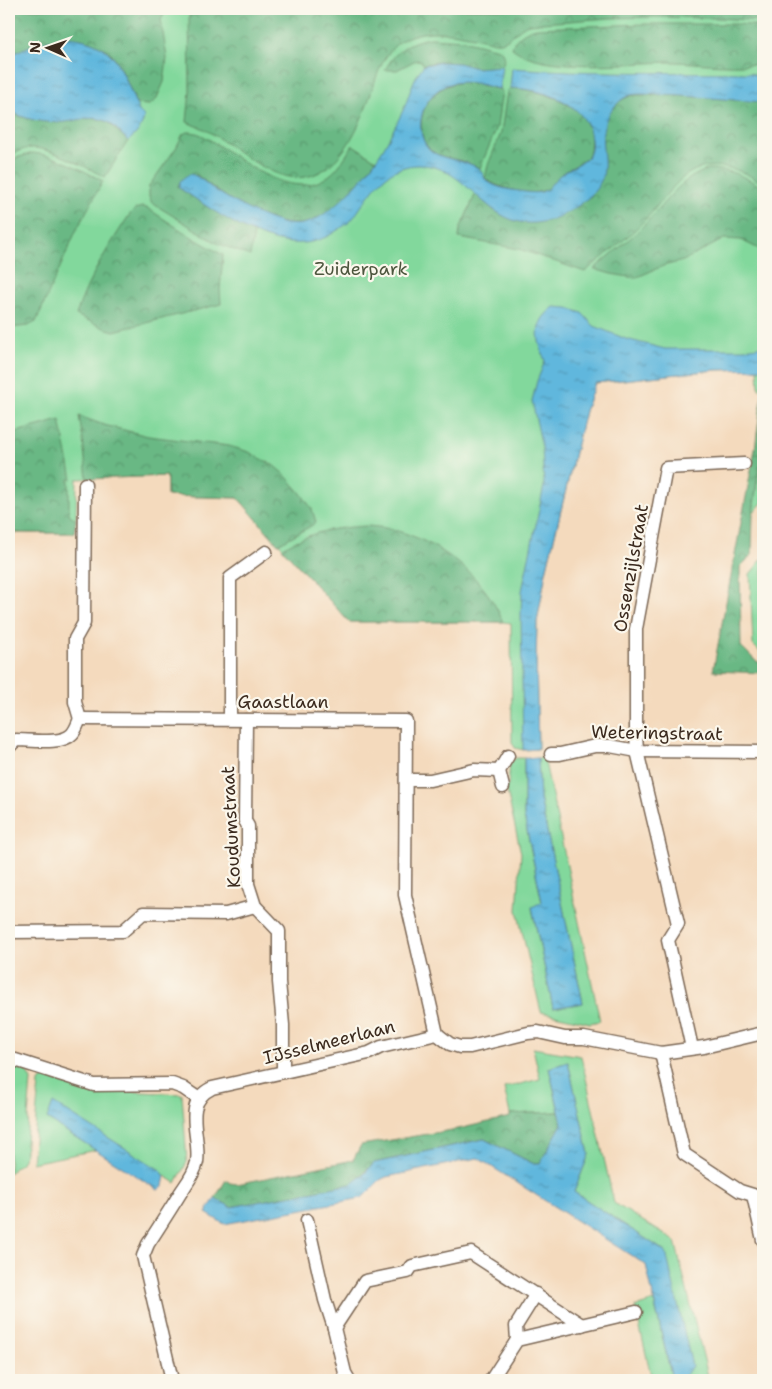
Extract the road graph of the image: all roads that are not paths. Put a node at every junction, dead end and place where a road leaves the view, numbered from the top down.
1 (744, 464) dead end
2 (85, 484) dead end
3 (266, 552) dead end
4 (80, 719) junction
5 (230, 719) junction
6 (246, 720) junction
7 (9, 747) edge
8 (637, 751) junction
9 (763, 752) edge
10 (551, 754) dead end
11 (508, 756) dead end
12 (499, 771) junction
13 (406, 780) junction
14 (503, 787) dead end
15 (255, 906) junction
16 (9, 932) edge
17 (763, 1033) edge
18 (437, 1034) junction
19 (692, 1048) junction
20 (661, 1054) junction
21 (9, 1058) edge
22 (284, 1072) junction
23 (199, 1099) junction
24 (758, 1194) edge
25 (307, 1220) dead end
26 (763, 1240) edge
27 (536, 1294) junction
28 (636, 1312) dead end
29 (582, 1325) junction
30 (334, 1328) junction
31 (517, 1340) junction
32 (172, 1380) edge
33 (349, 1380) edge
34 (492, 1380) edge

1 - 8 street, Ossenzijlstraat
2 - 4 street
3 - 5 street
4 - 5 street, Gaastlaan
4 - 7 street
5 - 6 street, Gaastlaan
6 - 13 street, Gaastlaan
6 - 15 street, Koudumstraat
8 - 9 street, Weteringstraat
8 - 10 street, Weteringstraat
8 - 19 street
11 - 12 street
12 - 13 street
12 - 14 street
13 - 18 street, Gaastlaan
15 - 16 street
15 - 22 street, Koudumstraat
17 - 19 street
18 - 20 street
18 - 22 street, IJsselmeerlaan
19 - 20 street
20 - 24 street
21 - 23 street
22 - 23 street, IJsselmeerlaan
23 - 32 street
24 - 26 street
25 - 30 street
27 - 29 street
27 - 30 street
27 - 31 street
28 - 29 street
29 - 31 street
30 - 33 street
31 - 34 street

